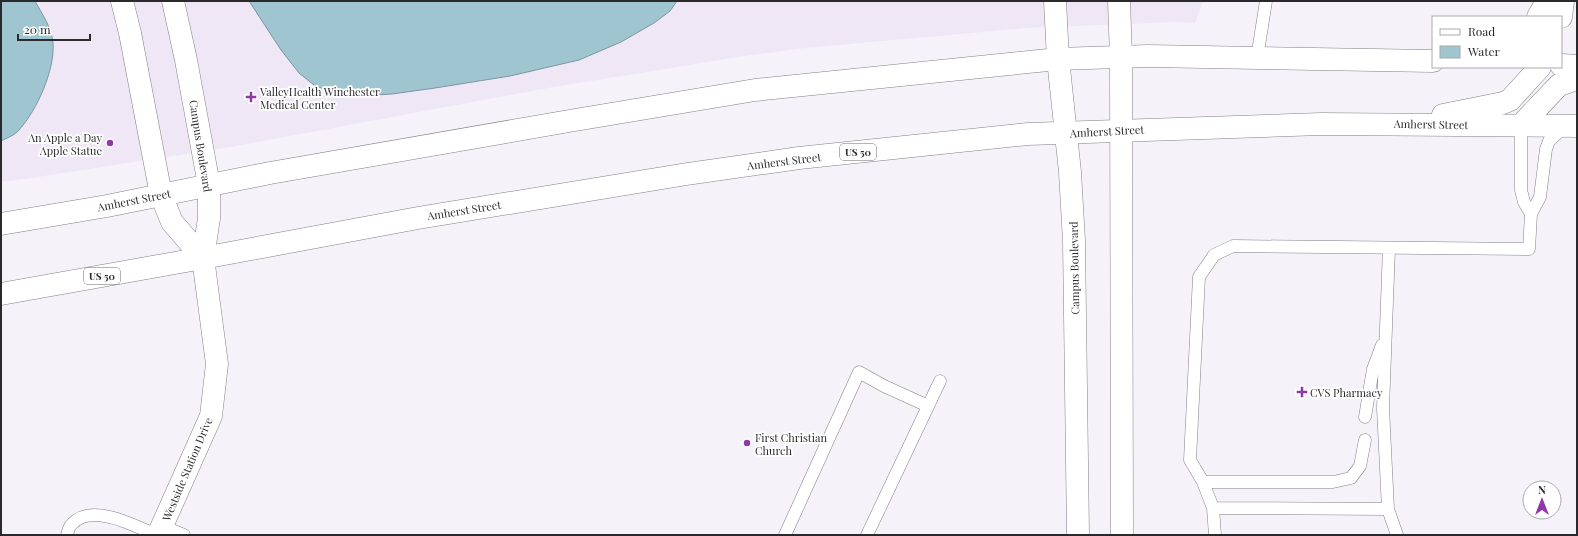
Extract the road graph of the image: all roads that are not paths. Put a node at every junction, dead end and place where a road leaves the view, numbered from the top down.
1 (122, 1) edge
2 (172, 1) edge
3 (1055, 1) edge
4 (1119, 1) edge
5 (1266, 1) edge
6 (1547, 1) edge
7 (1564, 1) edge
8 (1539, 16) edge
9 (1560, 16) edge
10 (1121, 57) junction
11 (1257, 58) junction
12 (1058, 59) junction
13 (1432, 61) edge
14 (1562, 65) edge
15 (1577, 66) edge
16 (1539, 68) edge
17 (1577, 79) edge
18 (1398, 124) junction
19 (1521, 125) junction
20 (1571, 126) edge
21 (1122, 130) junction
22 (1066, 134) junction
23 (209, 185) junction
24 (161, 195) junction
25 (1531, 214) junction
26 (1, 224) edge
27 (1389, 248) junction
28 (203, 258) junction
29 (1, 294) edge
30 (1386, 331) junction
31 (940, 381) dead end
32 (928, 406) junction
33 (1365, 418) dead end
34 (1365, 440) dead end
35 (1203, 482) junction
36 (1212, 508) junction
37 (1388, 508) junction
38 (159, 532) edge
39 (67, 535) edge
40 (184, 535) edge
41 (785, 535) edge
42 (867, 535) edge
43 (1078, 535) edge
44 (1122, 535) edge
45 (1215, 535) edge
46 (1397, 535) edge

1 - 24 main road
2 - 23 main road, Campus Boulevard
3 - 12 main road, Campus Boulevard
4 - 10 main road
5 - 11 lane
6 - 8 main road
7 - 9 main road
10 - 11 main road, Amherst Street
10 - 12 main road, Amherst Street
10 - 21 main road
11 - 13 main road, Amherst Street
12 - 22 main road, Campus Boulevard
12 - 23 main road, Amherst Street
14 - 15 main road
16 - 18 main road
17 - 19 main road
18 - 19 main road, Amherst Street / US 50
18 - 21 main road, Amherst Street / US 50
19 - 20 main road, Amherst Street / US 50
19 - 25 lane
20 - 25 lane
21 - 22 main road, Amherst Street / US 50
21 - 44 main road
22 - 28 main road, Amherst Street / US 50
22 - 43 main road, Campus Boulevard
23 - 24 main road, Amherst Street
23 - 28 main road, Campus Boulevard
24 - 26 main road, Amherst Street
24 - 28 main road
25 - 27 lane
27 - 30 lane
27 - 35 lane
28 - 29 main road, Amherst Street / US 50
28 - 38 main road, Westside Station Drive
30 - 33 lane
30 - 37 lane
31 - 32 lane
32 - 41 lane
32 - 42 lane
34 - 35 lane
35 - 36 lane
36 - 37 lane
36 - 45 lane
37 - 46 lane
38 - 39 lane
38 - 40 lane

